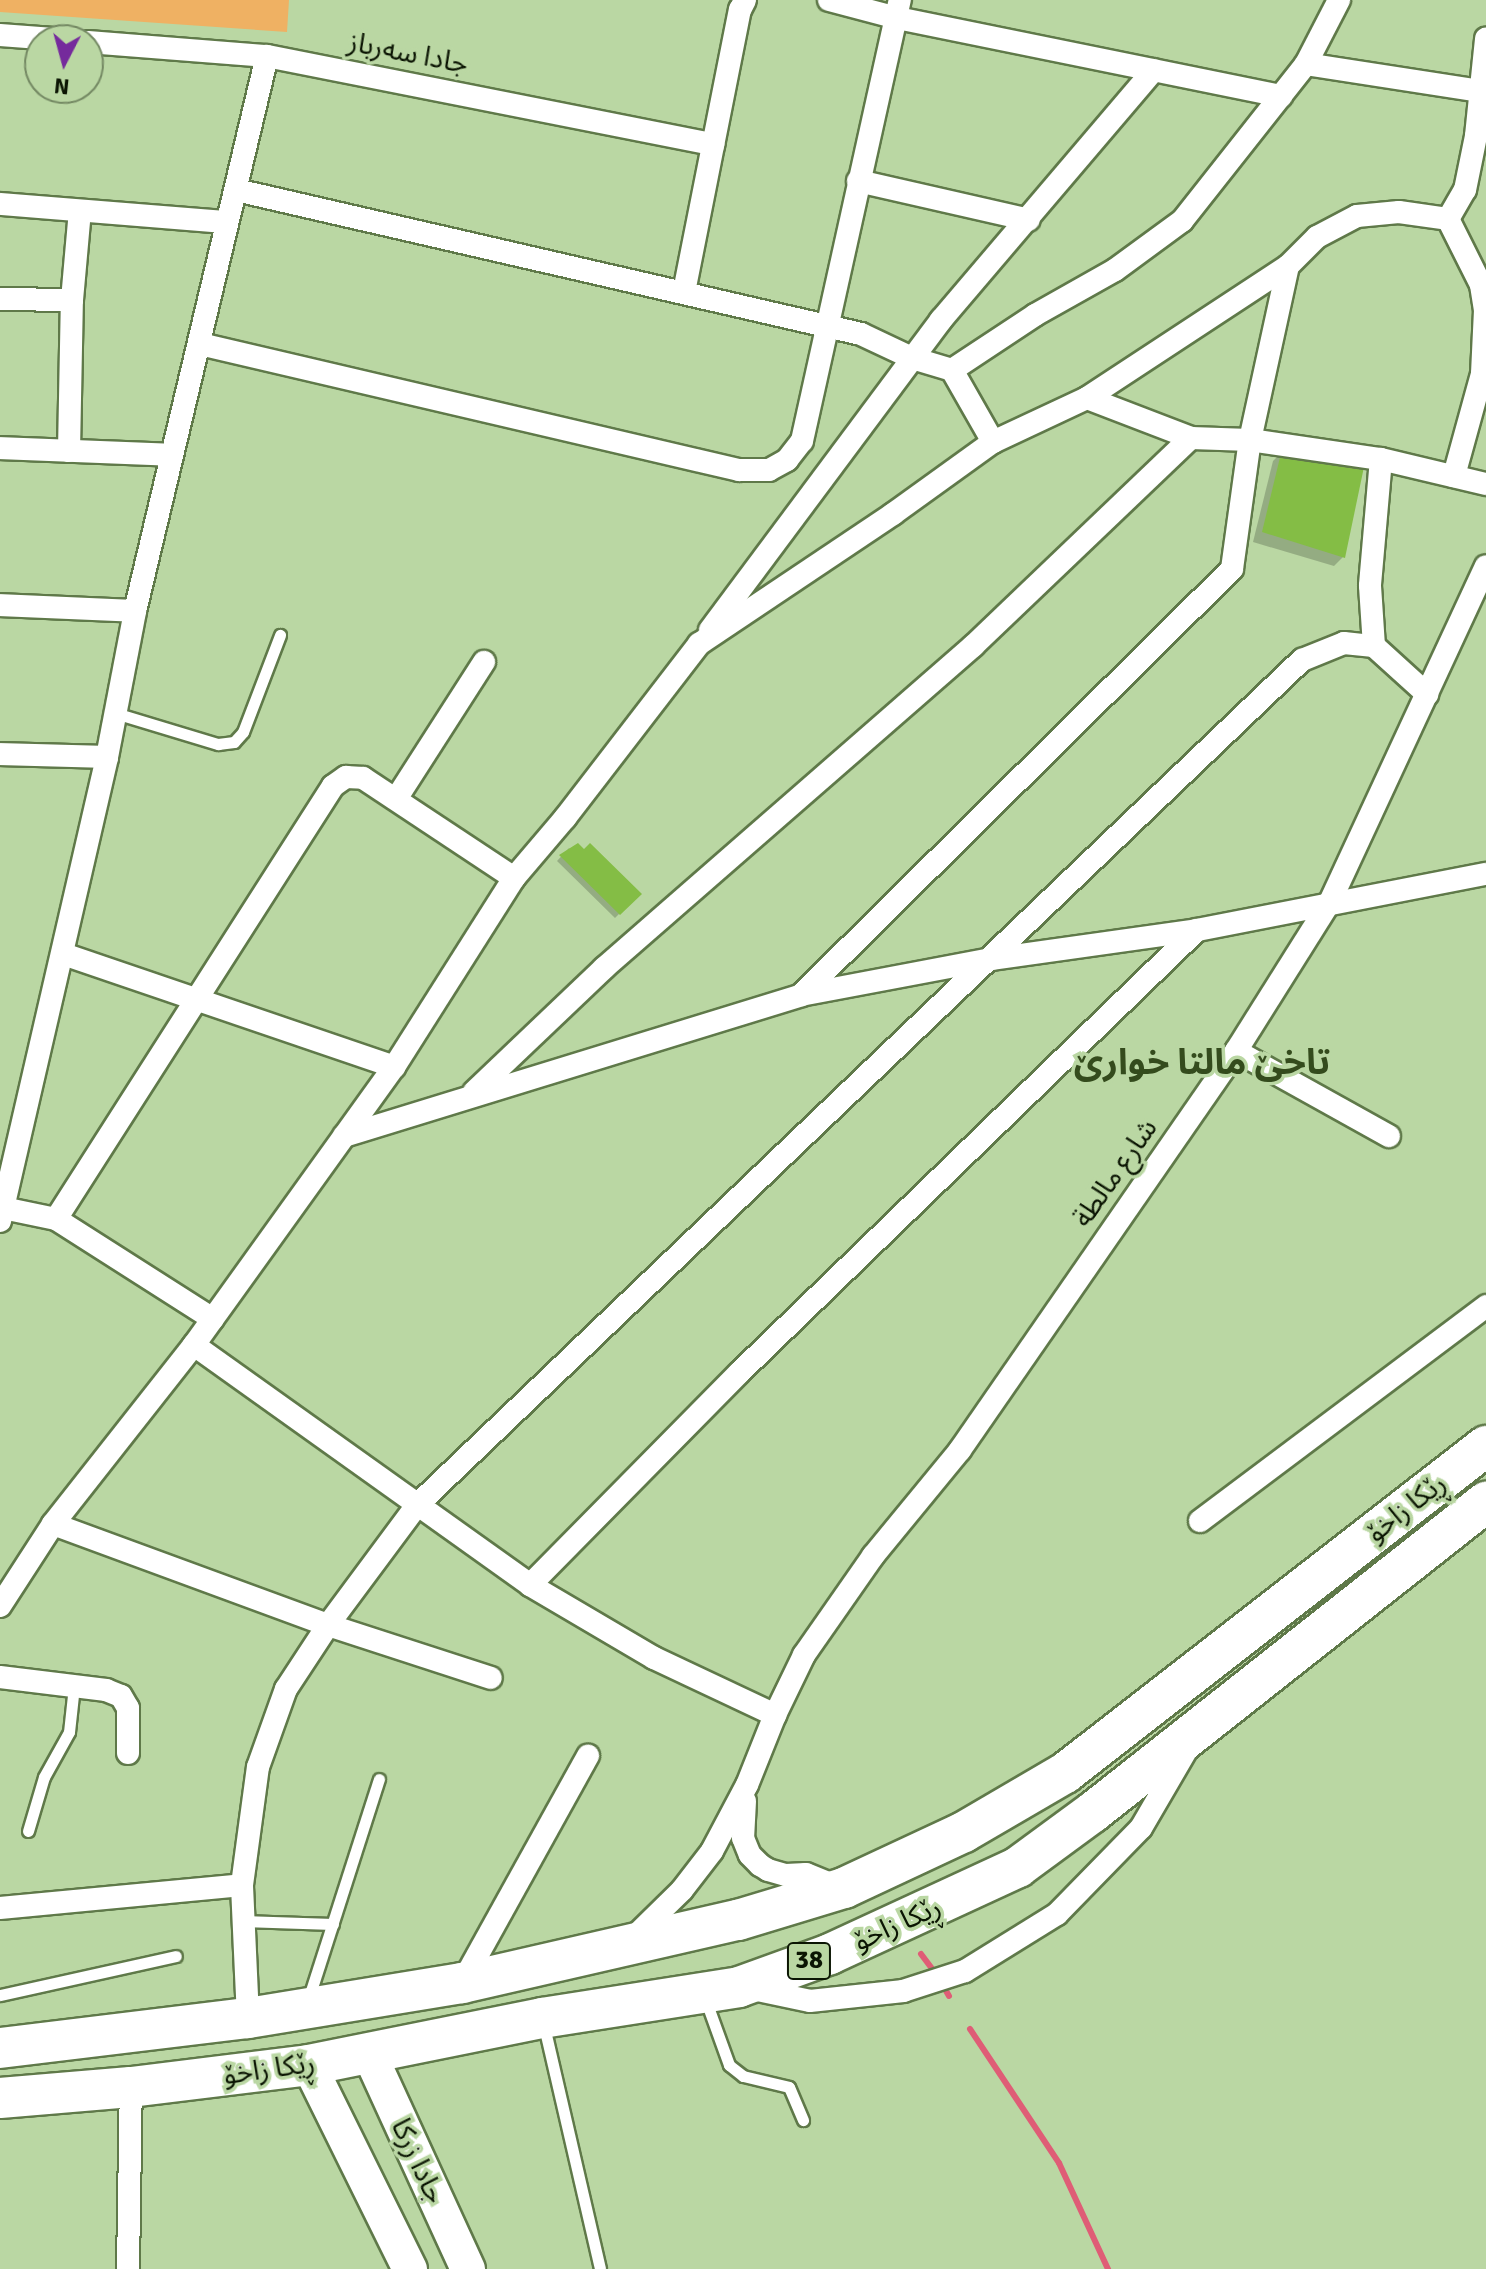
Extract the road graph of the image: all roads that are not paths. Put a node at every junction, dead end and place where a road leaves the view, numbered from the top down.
1 (745, 0) edge
2 (829, 0) edge
3 (1339, 0) edge
4 (899, 9) edge
5 (0, 35) edge
6 (24, 37) edge
7 (104, 43) edge
8 (1485, 50) edge
9 (267, 56) junction
10 (1306, 64) junction
11 (1154, 70) junction
12 (1480, 91) junction
13 (1281, 96) junction
14 (1481, 136) edge
15 (713, 144) junction
16 (858, 181) junction
17 (236, 190) junction
18 (0, 204) edge
19 (80, 211) junction
20 (1448, 219) junction
21 (1029, 220) junction
22 (226, 222) junction
23 (1288, 266) junction
24 (684, 292) junction
25 (0, 299) edge
26 (72, 300) junction
27 (825, 327) junction
28 (200, 344) junction
29 (912, 358) junction
30 (952, 370) junction
31 (1087, 398) junction
32 (1191, 438) junction
33 (1250, 440) junction
34 (993, 442) junction
35 (0, 448) edge
36 (69, 451) junction
37 (172, 455) junction
38 (1381, 459) junction
39 (1454, 476) junction
40 (1486, 484) edge
41 (1486, 566) edge
42 (0, 605) edge
43 (135, 611) junction
44 (280, 635) dead end
45 (700, 643) junction
46 (1374, 646) junction
47 (484, 662) dead end
48 (1427, 694) junction
49 (115, 713) junction
50 (0, 754) edge
51 (107, 757) junction
52 (396, 799) junction
53 (1486, 874) edge
54 (514, 878) junction
55 (1330, 902) junction
56 (1197, 930) junction
57 (63, 954) junction
58 (991, 959) junction
59 (801, 995) junction
60 (199, 1000) junction
61 (1236, 1051) junction
62 (394, 1067) junction
63 (469, 1096) junction
64 (344, 1136) junction
65 (1389, 1136) dead end
66 (2, 1214) edge
67 (56, 1219) junction
68 (1486, 1306) edge
69 (213, 1319) junction
70 (194, 1345) junction
71 (1486, 1446) edge
72 (1486, 1502) edge
73 (417, 1505) junction
74 (1200, 1521) dead end
75 (53, 1524) junction
76 (530, 1585) junction
77 (0, 1606) edge
78 (328, 1625) junction
79 (0, 1677) edge
80 (491, 1678) dead end
81 (74, 1686) junction
82 (775, 1715) junction
83 (1198, 1727) junction
84 (128, 1753) dead end
85 (588, 1756) dead end
86 (1065, 1773) junction
87 (379, 1779) dead end
88 (747, 1785) junction
89 (1093, 1812) junction
90 (28, 1831) dead end
91 (242, 1885) junction
92 (844, 1888) junction
93 (0, 1908) edge
94 (242, 1921) junction
95 (333, 1924) junction
96 (625, 1947) junction
97 (176, 1956) dead end
98 (462, 1983) junction
99 (722, 1990) junction
100 (0, 1995) edge
101 (305, 2008) junction
102 (248, 2018) junction
103 (542, 2018) junction
104 (0, 2048) edge
105 (369, 2053) junction
106 (309, 2065) junction
107 (131, 2087) junction
108 (385, 2091) junction
109 (0, 2098) edge
110 (332, 2109) junction
111 (803, 2120) dead end
112 (128, 2269) edge
113 (410, 2269) edge
114 (468, 2269) edge
115 (600, 2269) edge

1 - 15 street
2 - 4 street
3 - 10 street
4 - 11 street
4 - 16 street
5 - 6 street
7 - 9 street, جادا سەرباز
8 - 12 street
9 - 15 street, جادا سەرباز
9 - 17 street
10 - 12 street
10 - 13 street
11 - 13 street
11 - 21 street
12 - 14 street
13 - 30 street
14 - 20 street
15 - 24 street
16 - 21 street
16 - 27 street
17 - 22 street
17 - 24 street
18 - 19 street
19 - 22 street
19 - 26 street
20 - 23 street
20 - 39 street
21 - 29 street
22 - 28 street
23 - 31 street
23 - 33 street
24 - 27 street
25 - 26 street
26 - 36 street
27 - 28 street
27 - 29 street
28 - 37 street
29 - 30 street
29 - 45 street
30 - 34 street
31 - 32 street
31 - 34 street
32 - 33 street
32 - 63 street
33 - 38 street
33 - 59 street
34 - 45 street
35 - 36 street
36 - 37 street
37 - 43 street
38 - 39 street
38 - 46 street
39 - 40 street
41 - 48 street, شارع مالطة
42 - 43 street
43 - 49 street
44 - 49 lane
45 - 54 street
46 - 48 street
46 - 58 street
47 - 52 street
48 - 55 street, شارع مالطة
49 - 51 street
50 - 51 street
51 - 57 street
52 - 54 street
52 - 60 street
53 - 55 street
54 - 62 street
55 - 56 street
55 - 61 street, شارع مالطة
56 - 58 street
56 - 76 street
57 - 60 street
57 - 66 street
58 - 59 street
58 - 73 street
59 - 63 street
60 - 62 street
60 - 67 street
61 - 65 street
61 - 82 street, شارع مالطة
62 - 64 street
63 - 64 street
64 - 69 street
66 - 67 street
67 - 69 street
68 - 74 street
69 - 70 street
70 - 73 street
70 - 75 street
71 - 86 highway, ڕێکا زاخۆ / 38
72 - 83 highway, ڕێکا زاخۆ / 38
73 - 76 street
73 - 78 street
75 - 77 street
75 - 78 street
76 - 82 street
78 - 80 street
78 - 91 street
79 - 81 street
81 - 84 street
81 - 90 lane
82 - 88 street, شارع مالطة
83 - 89 highway, ڕێکا زاخۆ / 38
83 - 99 street
85 - 98 street
86 - 89 highway
86 - 92 highway, ڕێکا زاخۆ / 38
87 - 95 lane
88 - 92 street, شارع مالطة
88 - 96 street, شارع مالطة
89 - 99 highway, ڕێکا زاخۆ / 38
91 - 93 street
91 - 94 street
92 - 96 highway, ڕێکا زاخۆ / 38
94 - 95 lane
94 - 102 street
95 - 101 lane
96 - 98 highway, ڕێکا زاخۆ / 38
97 - 100 lane
98 - 101 highway, ڕێکا زاخۆ / 38
99 - 103 highway, ڕێکا زاخۆ / 38
99 - 111 lane
101 - 102 highway, ڕێکا زاخۆ / 38
102 - 104 highway, ڕێکا زاخۆ / 38
103 - 105 highway, ڕێکا زاخۆ / 38
103 - 115 lane
105 - 106 highway, ڕێکا زاخۆ / 38
105 - 108 main road, جادا زرکا
106 - 107 highway, ڕێکا زاخۆ / 38
106 - 110 main road, جادا زرکا
107 - 109 highway, ڕێکا زاخۆ / 38
107 - 112 street
108 - 110 main road
108 - 114 main road, جادا زرکا
110 - 113 main road, جادا زرکا

